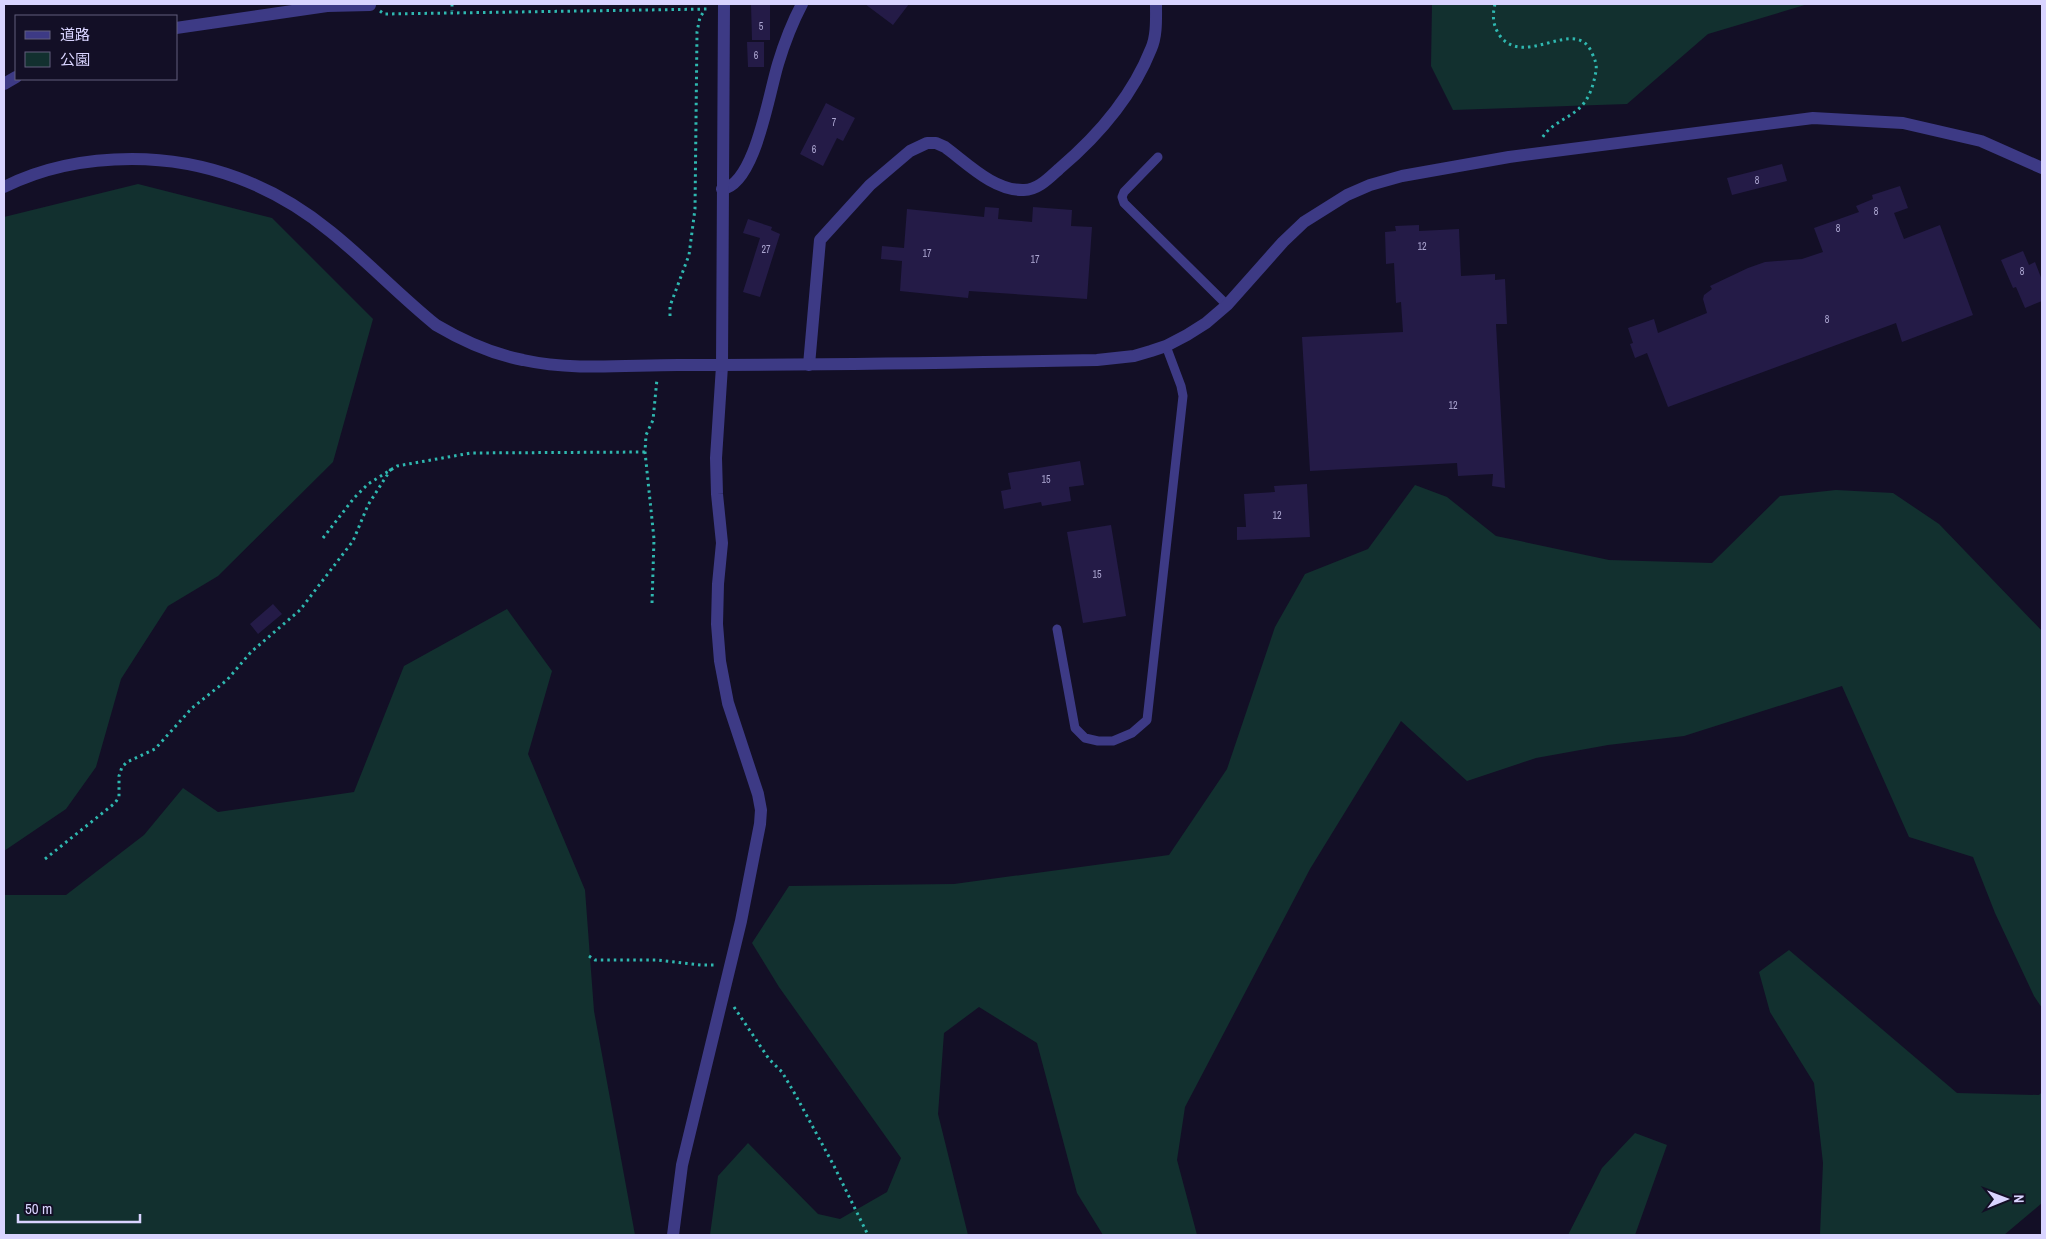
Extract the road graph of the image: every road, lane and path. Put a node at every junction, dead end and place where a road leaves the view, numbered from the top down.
1 (452, 4) edge
2 (802, 4) edge
3 (1156, 4) edge
4 (1495, 4) edge
5 (370, 5) joint
6 (724, 6) edge
7 (705, 9) junction
8 (452, 11) junction
9 (178, 28) edge
10 (1543, 153) junction
11 (1158, 157) dead end
12 (2042, 168) edge
13 (4, 187) edge
14 (722, 189) junction
15 (1227, 305) junction
16 (670, 316) dead end
17 (1166, 346) junction
18 (809, 365) junction
19 (658, 366) junction
20 (722, 366) junction
21 (644, 452) junction
22 (391, 469) junction
23 (323, 538) dead end
24 (652, 603) dead end
25 (1058, 629) dead end
26 (46, 859) dead end
27 (589, 956) dead end
28 (730, 965) junction
29 (724, 992) junction
30 (673, 1235) edge
31 (868, 1235) edge

1 - 8 path
2 - 14 street
3 - 18 street
4 - 10 path
5 - 8 path
5 - 9 street
6 - 7 path
6 - 14 street
7 - 8 path
7 - 16 path
10 - 12 street
10 - 15 street
11 - 15 lane
13 - 19 street
14 - 20 street
15 - 17 street
17 - 18 street
17 - 25 lane
18 - 20 street
19 - 20 street
19 - 21 path
20 - 28 street
21 - 22 path
21 - 24 path
22 - 23 path
22 - 26 path
27 - 28 path
28 - 29 street
29 - 30 street
29 - 31 path

